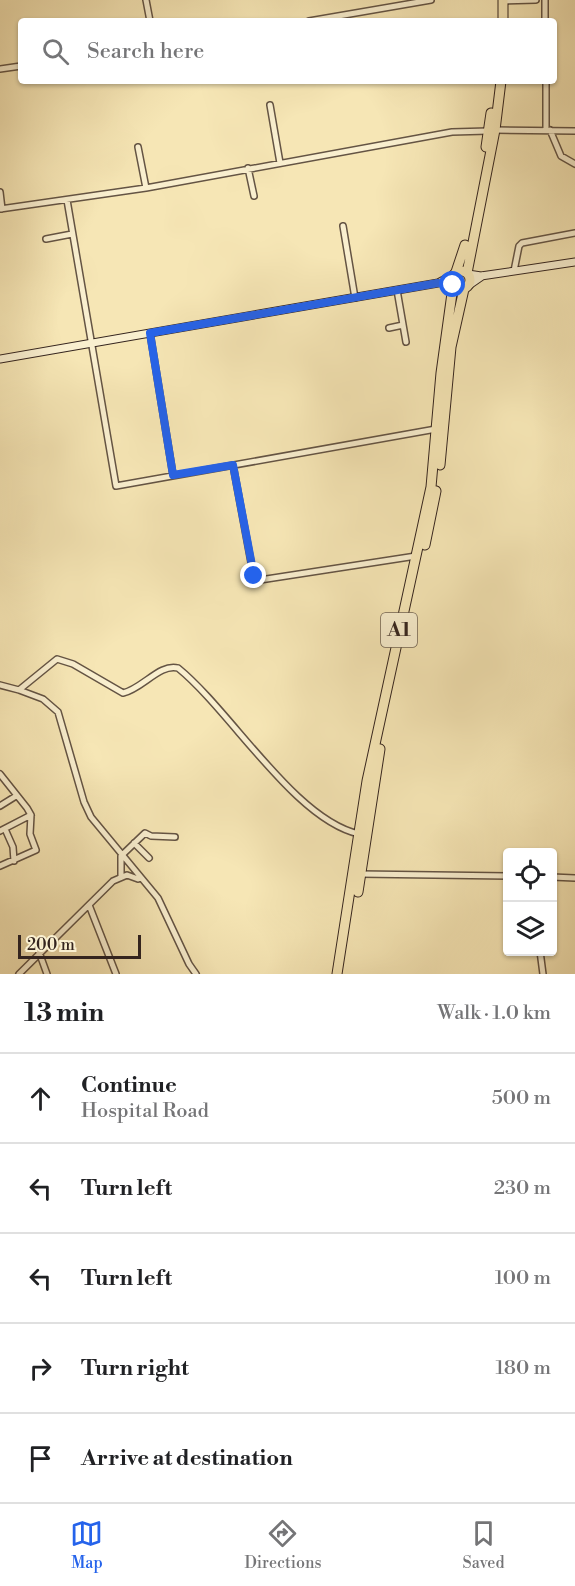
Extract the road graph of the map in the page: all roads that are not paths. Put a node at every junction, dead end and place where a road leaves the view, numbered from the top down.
1 (146, 0) edge
2 (431, 0) edge
3 (501, 0) edge
4 (536, 0) edge
5 (545, 0) edge
6 (149, 18) edge
7 (326, 18) edge
8 (498, 18) edge
9 (503, 18) edge
10 (545, 18) edge
11 (0, 61) edge
12 (18, 66) edge
13 (1, 69) edge
14 (495, 84) edge
15 (500, 84) edge
16 (546, 84) edge
17 (270, 105) dead end
18 (492, 130) junction
19 (548, 130) junction
20 (575, 131) edge
21 (138, 147) dead end
22 (280, 163) junction
23 (575, 165) edge
24 (248, 168) junction
25 (146, 188) junction
26 (0, 192) edge
27 (254, 196) dead end
28 (66, 200) junction
29 (1, 209) edge
30 (343, 226) dead end
31 (575, 233) edge
32 (72, 234) junction
33 (46, 239) dead end
34 (575, 262) edge
35 (514, 271) junction
36 (469, 273) junction
37 (454, 274) junction
38 (483, 276) junction
39 (438, 283) junction
40 (453, 286) junction
41 (467, 287) junction
42 (397, 290) junction
43 (355, 298) junction
44 (403, 325) junction
45 (389, 328) dead end
46 (150, 333) junction
47 (406, 342) dead end
48 (91, 343) junction
49 (0, 359) edge
50 (436, 429) junction
51 (233, 465) junction
52 (173, 475) junction
53 (416, 556) junction
54 (0, 685) edge
55 (18, 690) junction
56 (0, 774) edge
57 (16, 796) junction
58 (0, 806) edge
59 (31, 815) junction
60 (2, 830) edge
61 (359, 834) junction
62 (175, 837) dead end
63 (134, 843) junction
64 (121, 856) junction
65 (149, 858) dead end
66 (14, 861) junction
67 (0, 866) edge
68 (360, 874) junction
69 (121, 876) junction
70 (503, 876) edge
71 (557, 877) edge
72 (575, 878) edge
73 (145, 884) junction
74 (89, 905) junction
75 (39, 952) junction
76 (541, 956) edge
77 (19, 974) edge
78 (47, 974) edge
79 (116, 974) edge
80 (196, 974) edge
81 (337, 974) edge
82 (343, 974) edge
83 (543, 974) edge

1 - 6 street
2 - 7 street
3 - 4 street
3 - 8 highway
3 - 9 highway
5 - 10 street
11 - 13 street
12 - 13 street
14 - 18 highway
15 - 18 highway
16 - 19 street
17 - 22 street
18 - 19 street
18 - 22 street
18 - 36 highway
18 - 37 highway
19 - 20 street
19 - 23 street
21 - 25 street
22 - 24 street
24 - 25 street
24 - 27 street
25 - 28 street
26 - 29 street
28 - 29 street
28 - 32 street
30 - 43 street
31 - 35 street
32 - 33 street
32 - 48 street
34 - 35 street
35 - 38 street
36 - 37 highway
36 - 38 street
36 - 41 highway
37 - 39 street
37 - 40 highway
38 - 41 street
39 - 40 street
39 - 42 street
40 - 41 highway
40 - 50 highway, A1
41 - 68 highway, A1
42 - 43 street
42 - 44 street
43 - 46 street
44 - 45 street
44 - 47 street
46 - 48 street
46 - 52 street
48 - 49 street
48 - 52 street
50 - 51 street
50 - 53 highway, A1
51 - 52 street
51 - 53 street
53 - 61 highway, A1
54 - 55 street
55 - 61 street
55 - 64 street
56 - 57 street
57 - 58 street
57 - 59 street
59 - 60 street
59 - 66 street
60 - 66 street
61 - 81 highway, A1
62 - 63 street
63 - 64 street
63 - 65 street
64 - 69 street
64 - 73 street
66 - 67 street
68 - 70 street
68 - 82 highway, A1
69 - 73 street
69 - 74 street
71 - 72 street
73 - 80 street
74 - 75 street
74 - 79 street
75 - 77 street
75 - 78 street
76 - 83 street

